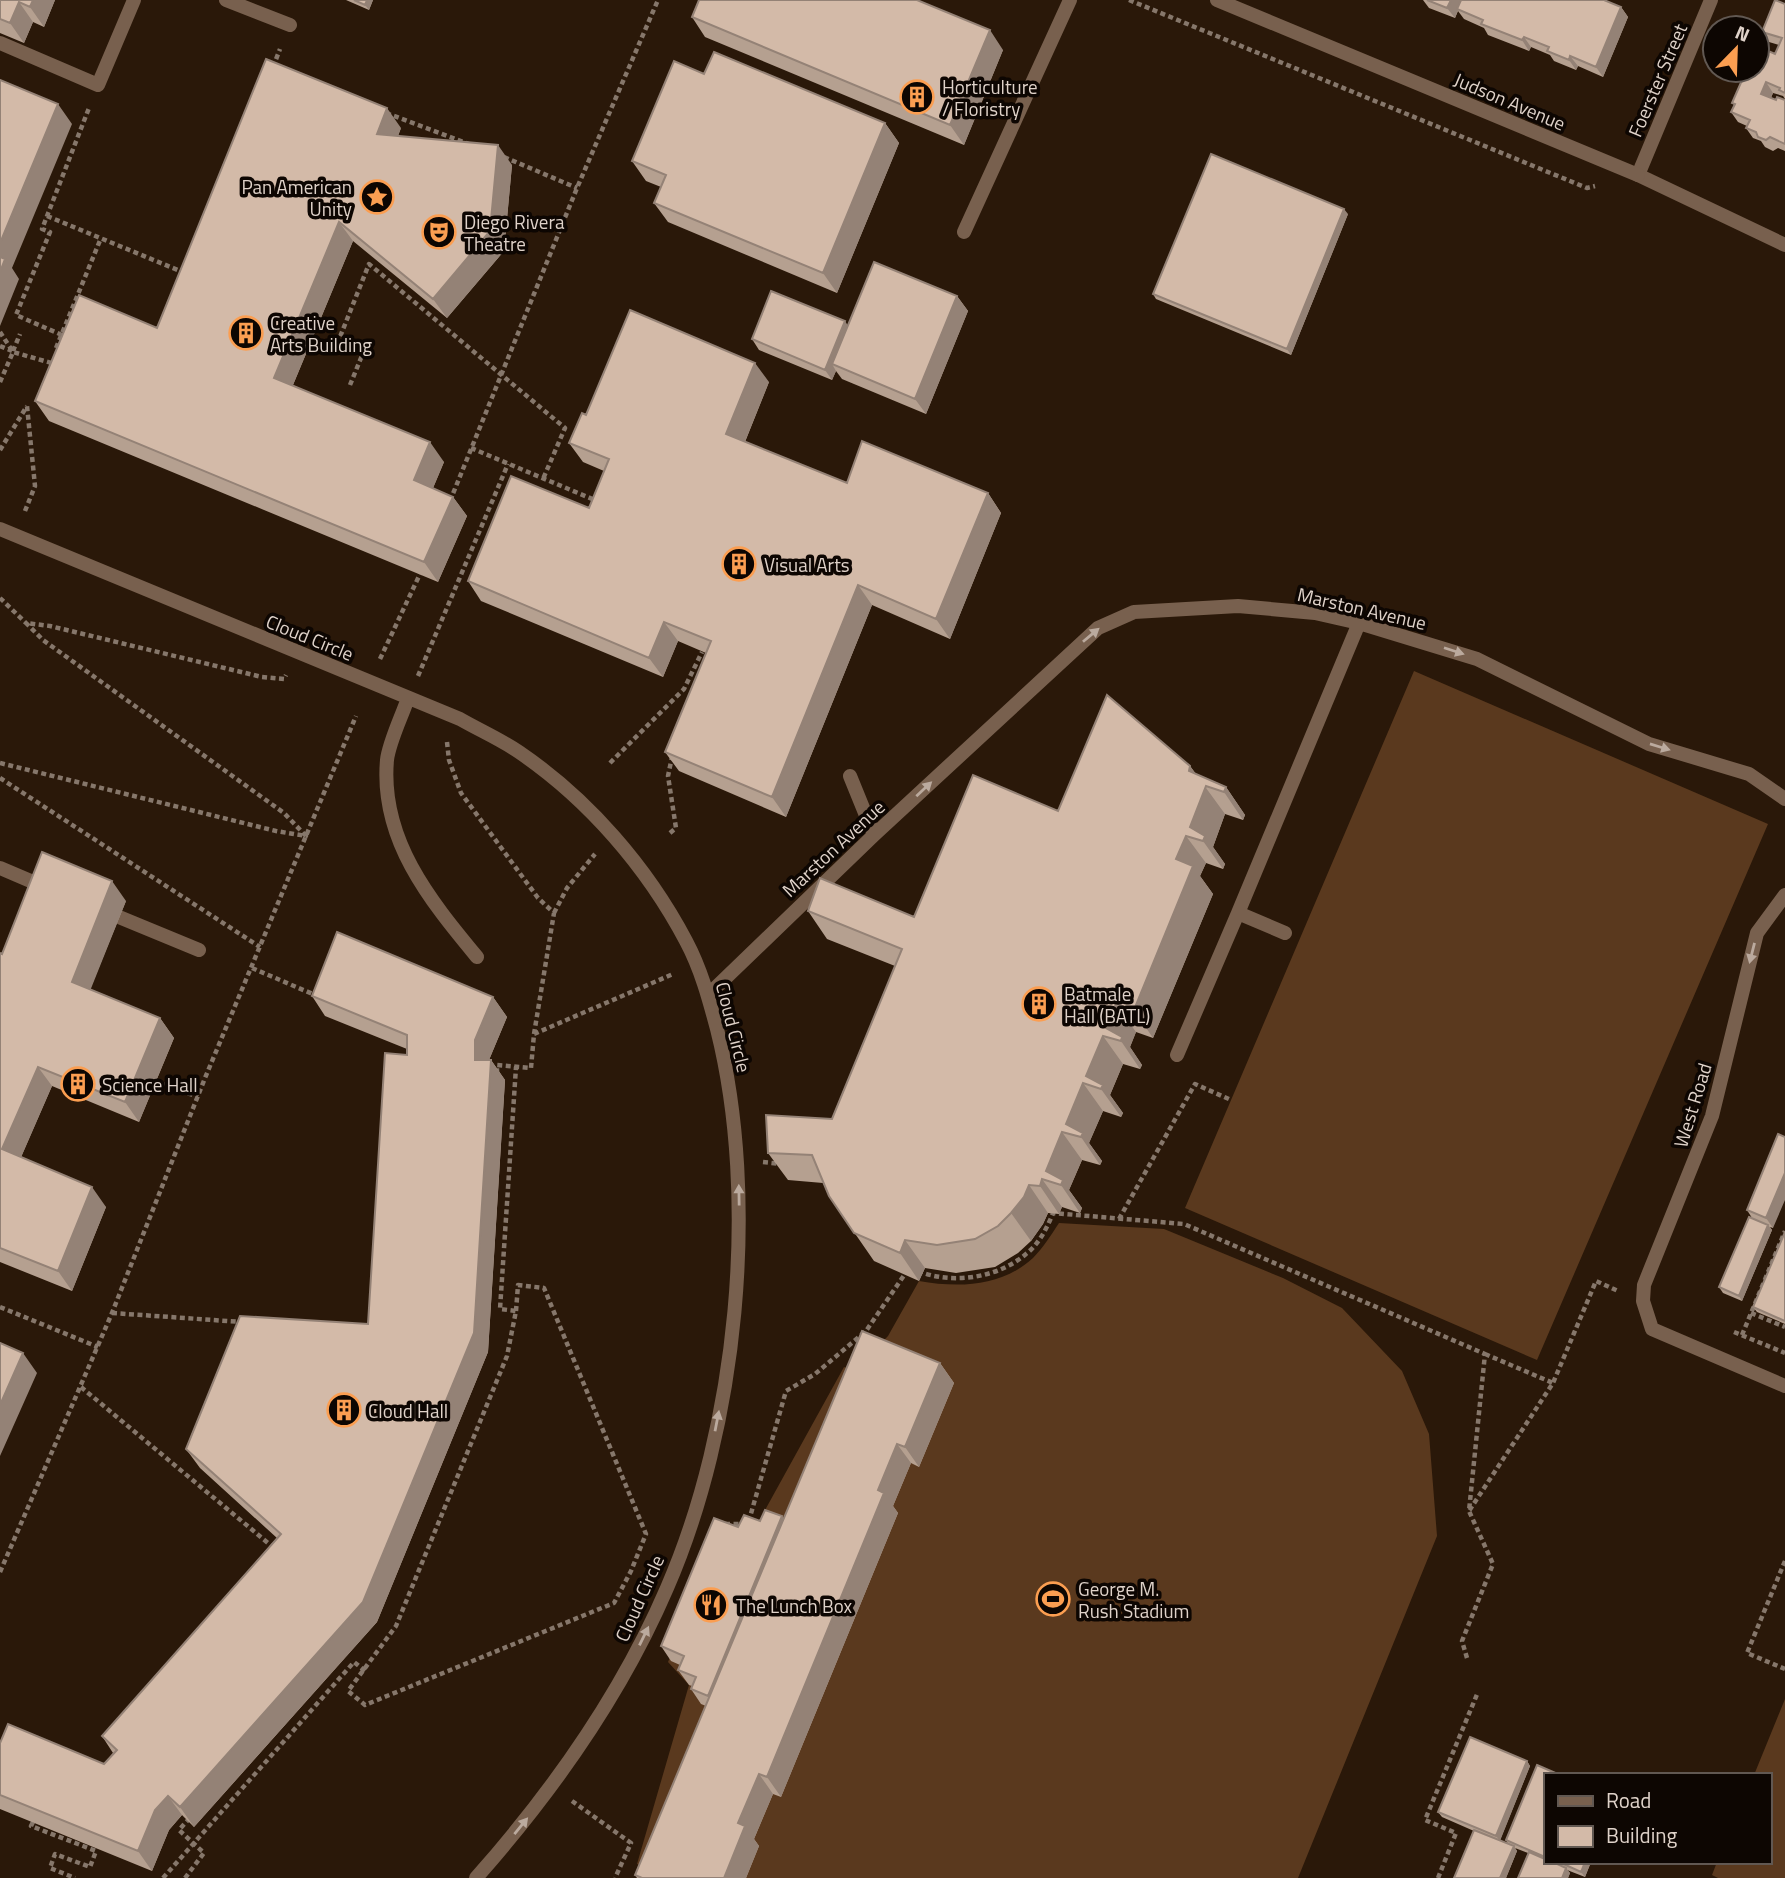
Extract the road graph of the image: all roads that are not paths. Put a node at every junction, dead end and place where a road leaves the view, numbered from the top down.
1 (134, 0) edge
2 (226, 0) edge
3 (1070, 0) edge
4 (1217, 0) edge
5 (1711, 0) edge
6 (290, 25) road end
7 (0, 43) edge
8 (1638, 175) junction
9 (964, 232) dead end
10 (1785, 245) edge
11 (0, 529) edge
12 (1359, 623) junction
13 (408, 698) junction
14 (850, 776) dead end
15 (1785, 799) edge
16 (874, 835) junction
17 (0, 868) edge
18 (62, 894) edge
19 (1785, 895) edge
20 (87, 904) edge
21 (1238, 913) junction
22 (1285, 933) dead end
23 (199, 950) dead end
24 (477, 957) dead end
25 (708, 995) junction
26 (1177, 1055) dead end
27 (1785, 1385) edge
28 (477, 1878) edge

1 - 7 street
2 - 6 street
3 - 9 street
4 - 8 street, Judson Avenue
5 - 8 street, Foerster Street
8 - 10 street, Judson Avenue
11 - 13 street, Cloud Circle
12 -> 15 street, Marston Avenue
16 -> 12 street, Marston Avenue
12 - 21 street
13 - 24 street
13 - 25 street, Cloud Circle
14 - 16 street
16 - 25 street, Marston Avenue
17 - 18 street
19 -> 27 street, West Road
20 - 23 street
21 - 22 street
21 - 26 street
28 -> 25 street, Cloud Circle

